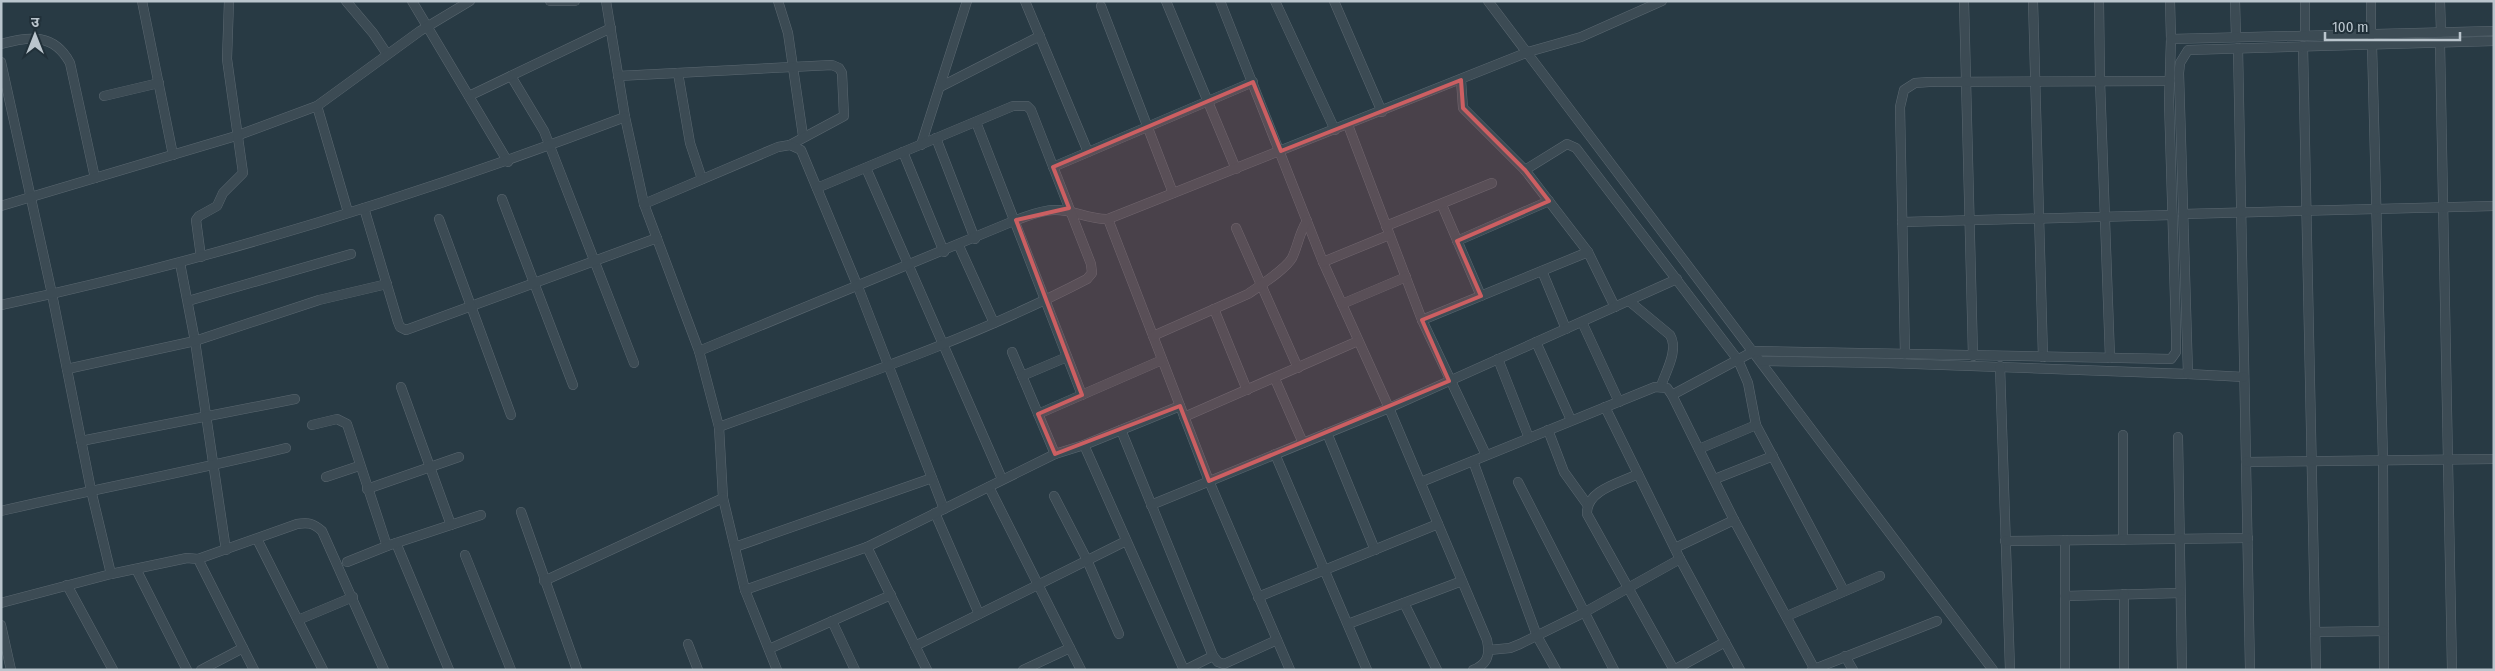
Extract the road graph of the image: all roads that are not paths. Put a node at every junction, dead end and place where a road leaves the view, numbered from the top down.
1 (229, 1) edge
2 (346, 1) edge
3 (412, 1) edge
4 (550, 1) edge
5 (574, 1) edge
6 (606, 1) edge
7 (778, 1) edge
8 (967, 1) edge
9 (1025, 1) edge
10 (1220, 1) edge
11 (1275, 1) edge
12 (1334, 1) edge
13 (1488, 1) edge
14 (1662, 1) edge
15 (1964, 1) edge
16 (2033, 1) edge
17 (2099, 1) edge
18 (2170, 1) edge
19 (2235, 1) edge
20 (2305, 1) edge
21 (2371, 1) edge
22 (2440, 1) edge
23 (145, 2) edge
24 (1169, 2) edge
25 (464, 3) edge
26 (1101, 6) dead end
27 (428, 26) junction
28 (611, 28) junction
29 (2494, 31) edge
30 (2441, 32) junction
31 (2371, 34) junction
32 (1040, 36) junction
33 (2305, 36) junction
34 (2236, 37) junction
35 (2171, 39) junction
36 (2494, 41) edge
37 (2440, 43) junction
38 (1, 44) edge
39 (2372, 44) junction
40 (2303, 46) junction
41 (2238, 48) junction
42 (1528, 52) junction
43 (387, 54) junction
44 (1, 62) edge
45 (792, 68) junction
46 (678, 73) junction
47 (511, 76) junction
48 (618, 76) junction
49 (1461, 80) junction
50 (2035, 80) junction
51 (2100, 80) junction
52 (1966, 81) junction
53 (2170, 81) junction
54 (1253, 82) junction
55 (158, 83) junction
56 (940, 87) junction
57 (104, 96) dead end
58 (469, 96) junction
59 (1208, 101) junction
60 (317, 106) junction
61 (12, 110) junction
62 (1382, 112) junction
63 (1, 113) edge
64 (625, 117) junction
65 (976, 122) junction
66 (1348, 125) junction
67 (1147, 127) junction
68 (1334, 130) junction
69 (236, 136) junction
70 (803, 136) junction
71 (936, 138) junction
72 (790, 145) junction
73 (921, 145) junction
74 (550, 146) junction
75 (1281, 151) junction
76 (903, 152) junction
77 (1088, 152) junction
78 (173, 155) junction
79 (508, 162) junction
80 (1053, 166) junction
81 (866, 168) junction
82 (1236, 169) junction
83 (1525, 170) junction
84 (94, 178) junction
85 (702, 180) junction
86 (1492, 183) dead end
87 (817, 188) junction
88 (1173, 194) junction
89 (31, 197) junction
90 (502, 199) dead end
91 (1549, 201) junction
92 (644, 204) junction
93 (1442, 205) junction
94 (1, 206) edge
95 (2494, 206) edge
96 (2444, 207) junction
97 (364, 208) junction
98 (2377, 208) junction
99 (2307, 211) junction
100 (348, 212) junction
101 (2242, 212) junction
102 (1071, 213) junction
103 (2183, 214) junction
104 (2172, 215) junction
105 (2104, 216) junction
106 (2039, 218) junction
107 (439, 219) dead end
108 (1108, 219) junction
109 (1016, 220) junction
110 (1968, 220) junction
111 (1307, 221) junction
112 (1902, 222) junction
113 (1236, 228) dead end
114 (1387, 231) junction
115 (657, 238) junction
116 (975, 239) junction
117 (1457, 241) junction
118 (959, 246) junction
119 (944, 252) junction
120 (1588, 252) junction
121 (351, 254) dead end
122 (201, 257) junction
123 (594, 261) junction
124 (1323, 262) junction
125 (180, 263) junction
126 (908, 267) junction
127 (1542, 271) junction
128 (1406, 277) junction
129 (1677, 279) junction
130 (534, 283) junction
131 (387, 284) junction
132 (1260, 285) junction
133 (858, 287) junction
134 (52, 294) junction
135 (1481, 296) junction
136 (188, 301) junction
137 (1046, 301) junction
138 (1629, 301) junction
139 (1342, 304) junction
140 (1, 305) edge
141 (471, 306) junction
142 (1615, 307) junction
143 (1214, 309) junction
144 (1422, 320) junction
145 (1582, 322) junction
146 (994, 323) junction
147 (1566, 329) junction
148 (1153, 336) junction
149 (195, 341) junction
150 (1358, 341) junction
151 (1536, 342) junction
152 (944, 343) junction
153 (699, 351) junction
154 (1754, 351) junction
155 (1012, 352) dead end
156 (1906, 354) junction
157 (1973, 356) junction
158 (1067, 357) junction
159 (2043, 357) junction
160 (2110, 358) junction
161 (1498, 359) junction
162 (1162, 360) junction
163 (1738, 360) junction
164 (1761, 361) junction
165 (634, 363) dead end
166 (889, 365) junction
167 (2000, 366) junction
168 (1298, 368) junction
169 (67, 369) junction
170 (2188, 374) junction
171 (1022, 376) junction
172 (2244, 377) junction
173 (1274, 379) junction
174 (1449, 381) junction
175 (573, 385) dead end
176 (401, 386) dead end
177 (1661, 386) junction
178 (1247, 390) junction
179 (1672, 394) junction
180 (1082, 395) junction
181 (295, 399) dead end
182 (1618, 402) junction
183 (1180, 406) junction
184 (1605, 407) junction
185 (1389, 408) junction
186 (1038, 414) junction
187 (511, 415) dead end
188 (206, 417) junction
189 (1184, 417) junction
190 (1571, 420) junction
191 (312, 425) dead end
192 (1756, 425) junction
193 (719, 427) junction
194 (1120, 430) junction
195 (1548, 430) junction
196 (1327, 433) junction
197 (2123, 435) dead end
198 (2178, 437) dead end
199 (1529, 438) junction
200 (81, 441) junction
201 (1303, 443) junction
202 (1084, 445) junction
203 (286, 448) dead end
204 (1699, 449) junction
205 (1055, 454) junction
206 (1275, 454) junction
207 (1486, 455) junction
208 (1773, 456) junction
209 (459, 457) dead end
210 (2494, 459) edge
211 (1473, 460) junction
212 (2383, 460) junction
213 (2448, 460) junction
214 (2312, 461) junction
215 (2246, 462) junction
216 (214, 466) junction
217 (359, 466) junction
218 (428, 467) junction
219 (1638, 474) junction
220 (326, 477) dead end
221 (932, 478) junction
222 (1002, 479) junction
223 (1715, 480) junction
224 (1209, 481) junction
225 (1420, 482) junction
226 (1518, 482) dead end
227 (989, 487) junction
228 (368, 489) junction
229 (91, 490) junction
230 (1054, 496) dead end
231 (723, 498) junction
232 (1587, 504) junction
233 (1152, 505) junction
234 (944, 509) junction
235 (1, 511) edge
236 (521, 512) dead end
237 (935, 513) junction
238 (481, 515) dead end
239 (1734, 520) junction
240 (1438, 524) junction
241 (451, 525) junction
242 (2248, 538) junction
243 (257, 539) junction
244 (2180, 539) junction
245 (2065, 540) junction
246 (2123, 540) junction
247 (1126, 541) junction
248 (2005, 541) junction
249 (392, 544) junction
250 (735, 547) junction
251 (867, 547) junction
252 (1675, 548) junction
253 (226, 550) junction
254 (1375, 550) junction
255 (465, 554) dead end
256 (198, 559) junction
257 (1680, 559) junction
258 (1088, 560) junction
259 (348, 562) dead end
260 (136, 569) junction
261 (1325, 570) junction
262 (111, 574) junction
263 (1880, 576) dead end
264 (544, 581) junction
265 (1462, 581) junction
266 (67, 585) junction
267 (1038, 585) junction
268 (1629, 586) junction
269 (745, 590) junction
270 (1844, 591) junction
271 (2180, 593) junction
272 (2124, 594) junction
273 (891, 595) junction
274 (352, 596) junction
275 (2065, 596) junction
276 (1258, 597) junction
277 (1, 603) edge
278 (1404, 603) junction
279 (1585, 612) junction
280 (979, 614) junction
281 (1787, 616) junction
282 (298, 620) junction
283 (832, 621) junction
284 (1936, 621) dead end
285 (1348, 624) junction
286 (1, 625) edge
287 (2384, 631) junction
288 (2315, 632) junction
289 (1119, 634) dead end
290 (1537, 636) junction
291 (1277, 640) junction
292 (1725, 642) junction
293 (688, 644) dead end
294 (915, 646) junction
295 (243, 648) junction
296 (1070, 648) junction
297 (769, 649) junction
298 (1489, 655) junction
299 (1213, 656) junction
300 (1845, 656) junction
301 (1028, 669) edge
302 (1814, 669) edge
303 (11, 670) edge
304 (113, 670) edge
305 (187, 670) edge
306 (201, 670) edge
307 (254, 670) edge
308 (323, 670) edge
309 (384, 670) edge
310 (449, 670) edge
311 (512, 670) edge
312 (577, 670) edge
313 (698, 670) edge
314 (777, 670) edge
315 (855, 670) edge
316 (927, 670) edge
317 (1081, 670) edge
318 (1184, 670) edge
319 (1290, 670) edge
320 (1367, 670) edge
321 (1437, 670) edge
322 (1473, 670) edge
323 (1493, 670) edge
324 (1556, 670) edge
325 (1614, 670) edge
326 (1674, 670) edge
327 (1740, 670) edge
328 (1853, 670) edge
329 (1993, 670) edge
330 (2010, 670) edge
331 (2065, 670) edge
332 (2124, 670) edge
333 (2182, 670) edge
334 (2250, 670) edge
335 (2316, 670) edge
336 (2384, 670) edge
337 (2452, 670) edge

1 - 69 street
2 - 43 street
3 - 27 street
4 - 5 street
6 - 28 street
7 - 45 street
8 - 56 street
9 - 32 street
10 - 54 street
11 - 68 street
12 - 62 street
13 - 42 street
14 - 42 street
15 - 52 street
16 - 50 street
17 - 51 street
18 - 35 street
19 - 34 street
20 - 33 street
21 - 31 street
22 - 30 street
23 - 55 street
24 - 59 street
25 - 27 street
26 - 67 street
27 - 43 street
27 - 58 street
28 - 47 street
28 - 48 street
29 - 30 street
30 - 31 street
31 - 33 street
32 - 56 street
32 - 77 street
33 - 34 street
34 - 35 street
35 - 53 street
36 - 37 street
37 - 39 street
37 - 96 street
38 - 84 street
39 - 40 street
39 - 98 street
40 - 41 street
40 - 99 street
41 - 101 street
41 - 103 street
42 - 49 street
42 - 154 street
43 - 60 street
44 - 61 street
45 - 46 street
45 - 70 street
45 - 70 street
46 - 48 street
46 - 85 street
47 - 58 street
47 - 74 street
48 - 64 street
49 - 62 street
49 - 83 street
50 - 51 street
50 - 52 street
50 - 106 street
51 - 53 street
51 - 105 street
52 - 110 street
52 - 112 street
53 - 104 street
54 - 59 street
54 - 75 street
55 - 57 street
55 - 78 street
56 - 73 street
58 - 79 street
59 - 67 street
59 - 82 street
60 - 69 street
60 - 100 street
61 - 63 street
61 - 89 street
62 - 66 street
64 - 74 street
64 - 92 street
65 - 71 street
65 - 80 street
65 - 109 street
66 - 68 street
66 - 114 street
67 - 77 street
67 - 88 street
68 - 75 street
69 - 78 street
69 - 122 street
70 - 72 street
71 - 73 street
71 - 116 street
72 - 85 street
72 - 87 street
73 - 76 street
74 - 79 street
74 - 123 street
75 - 82 street
75 - 111 street
76 - 81 street
76 - 119 street
77 - 80 street
78 - 84 street
79 - 97 street
80 - 102 street
81 - 87 street
81 - 126 street
82 - 88 street
83 - 91 street
83 - 129 street
84 - 89 street
85 - 92 street
86 - 93 street
87 - 133 street
88 - 108 street
89 - 94 street
89 - 134 street
90 - 130 street
91 - 117 street
91 - 120 street
92 - 115 street
93 - 114 street
93 - 117 street
95 - 96 street
96 - 98 street
96 - 213 street
97 - 100 street
97 - 131 street
98 - 99 street
98 - 212 street
99 - 101 street
99 - 214 street
100 - 122 street
101 - 103 street
101 - 172 street
102 - 108 street
102 - 109 street
102 - 137 street
103 - 170 street
104 - 105 street
104 - 160 street
105 - 106 street
105 - 160 street
106 - 110 street
106 - 159 street
107 - 141 street
108 - 148 street
109 - 116 street
109 - 137 street
110 - 112 street
110 - 157 street
111 - 124 street
111 - 132 street
112 - 156 street
113 - 132 street
114 - 124 street
114 - 128 street
115 - 123 street
115 - 153 street
116 - 118 street
117 - 135 street
118 - 119 street
118 - 146 street
119 - 126 street
120 - 127 street
120 - 142 street
121 - 136 street
122 - 125 street
123 - 130 street
123 - 165 street
124 - 139 street
125 - 134 street
125 - 136 street
126 - 133 street
126 - 152 street
127 - 135 street
127 - 147 street
128 - 139 street
128 - 144 street
129 - 138 street
129 - 163 street
130 - 141 street
130 - 175 street
131 - 141 street
131 - 149 street
132 - 143 street
132 - 168 street
133 - 153 street
133 - 166 street
134 - 140 street
134 - 169 street
135 - 144 street
136 - 149 street
137 - 146 street
137 - 158 street
138 - 142 street
138 - 177 street
139 - 150 street
141 - 187 street
142 - 145 street
143 - 148 street
143 - 178 street
144 - 174 street
145 - 147 street
145 - 182 street
146 - 152 street
147 - 151 street
148 - 162 street
149 - 169 street
149 - 188 street
150 - 168 street
150 - 185 street
151 - 161 street
151 - 190 street
152 - 166 street
152 - 222 street
153 - 193 street
154 - 156 street
154 - 163 street
154 - 164 street
155 - 171 street
156 - 157 street
157 - 159 street
158 - 171 street
158 - 180 street
159 - 160 street
161 - 174 street
161 - 199 street
162 - 180 street
162 - 183 street
163 - 179 street
163 - 192 street
164 - 167 street
164 - 329 street
166 - 193 street
166 - 221 street
167 - 170 street
167 - 248 street
168 - 173 street
169 - 200 street
170 - 172 street
171 - 186 street
172 - 215 street
173 - 178 street
173 - 201 street
174 - 185 street
174 - 207 street
176 - 218 street
177 - 179 street
177 - 182 street
178 - 189 street
179 - 204 street
180 - 186 street
181 - 188 street
182 - 184 street
183 - 189 street
183 - 194 street
184 - 190 street
184 - 219 street
185 - 196 street
185 - 225 street
186 - 205 street
188 - 200 street
188 - 216 street
189 - 224 street
190 - 195 street
191 - 217 street
192 - 204 street
192 - 208 street
193 - 231 street
194 - 202 street
194 - 233 street
195 - 199 street
195 - 232 street
196 - 201 street
196 - 254 street
197 - 246 street
198 - 244 street
199 - 207 street
200 - 229 street
201 - 206 street
202 - 205 street
202 - 247 street
203 - 216 street
204 - 223 street
205 - 222 street
206 - 224 street
206 - 261 street
207 - 211 street
208 - 223 street
208 - 270 street
209 - 218 street
210 - 213 street
211 - 225 street
211 - 290 street
212 - 213 street
212 - 214 street
212 - 287 street
213 - 337 street
214 - 215 street
214 - 288 street
215 - 242 street
216 - 229 street
216 - 253 street
217 - 220 street
217 - 228 street
218 - 228 street
218 - 241 street
219 - 232 street
219 - 252 street
221 - 234 street
221 - 250 street
222 - 227 street
223 - 239 street
224 - 233 street
224 - 276 street
225 - 240 street
226 - 279 street
227 - 234 street
227 - 267 street
228 - 249 street
229 - 235 street
229 - 262 street
230 - 258 street
231 - 250 street
231 - 264 street
232 - 268 street
233 - 299 street
234 - 237 street
236 - 264 street
237 - 251 street
237 - 280 street
238 - 241 street
239 - 252 street
239 - 281 street
240 - 254 street
240 - 265 street
241 - 249 street
242 - 244 street
242 - 334 street
243 - 253 street
243 - 274 street
243 - 282 street
244 - 246 street
244 - 271 street
245 - 246 street
245 - 248 street
245 - 275 street
247 - 258 street
247 - 318 street
248 - 330 street
249 - 259 street
249 - 310 street
250 - 269 street
251 - 269 street
251 - 273 street
252 - 257 street
253 - 256 street
254 - 261 street
255 - 311 street
256 - 260 street
256 - 295 street
257 - 268 street
257 - 292 street
258 - 267 street
258 - 289 street
260 - 262 street
260 - 305 street
261 - 276 street
261 - 285 street
262 - 266 street
263 - 270 street
264 - 312 street
265 - 278 street
265 - 298 street
266 - 277 street
266 - 304 street
267 - 280 street
267 - 296 street
268 - 279 street
268 - 326 street
269 - 297 street
270 - 281 street
271 - 272 street
271 - 333 street
272 - 275 street
272 - 332 street
273 - 283 street
273 - 294 street
274 - 282 street
274 - 309 street
275 - 331 street
276 - 291 street
278 - 285 street
278 - 321 street
279 - 290 street
279 - 325 street
280 - 294 street
281 - 302 street
282 - 308 street
283 - 297 street
283 - 315 street
284 - 300 street
285 - 320 street
286 - 303 street
287 - 288 street
287 - 336 street
288 - 335 street
290 - 298 street
290 - 324 street
291 - 299 street
291 - 319 street
292 - 326 street
292 - 327 street
293 - 313 street
294 - 316 street
295 - 306 street
295 - 307 street
296 - 301 street
296 - 317 street
297 - 314 street
298 - 322 street
298 - 323 street
299 - 318 street
300 - 302 street
300 - 328 street

